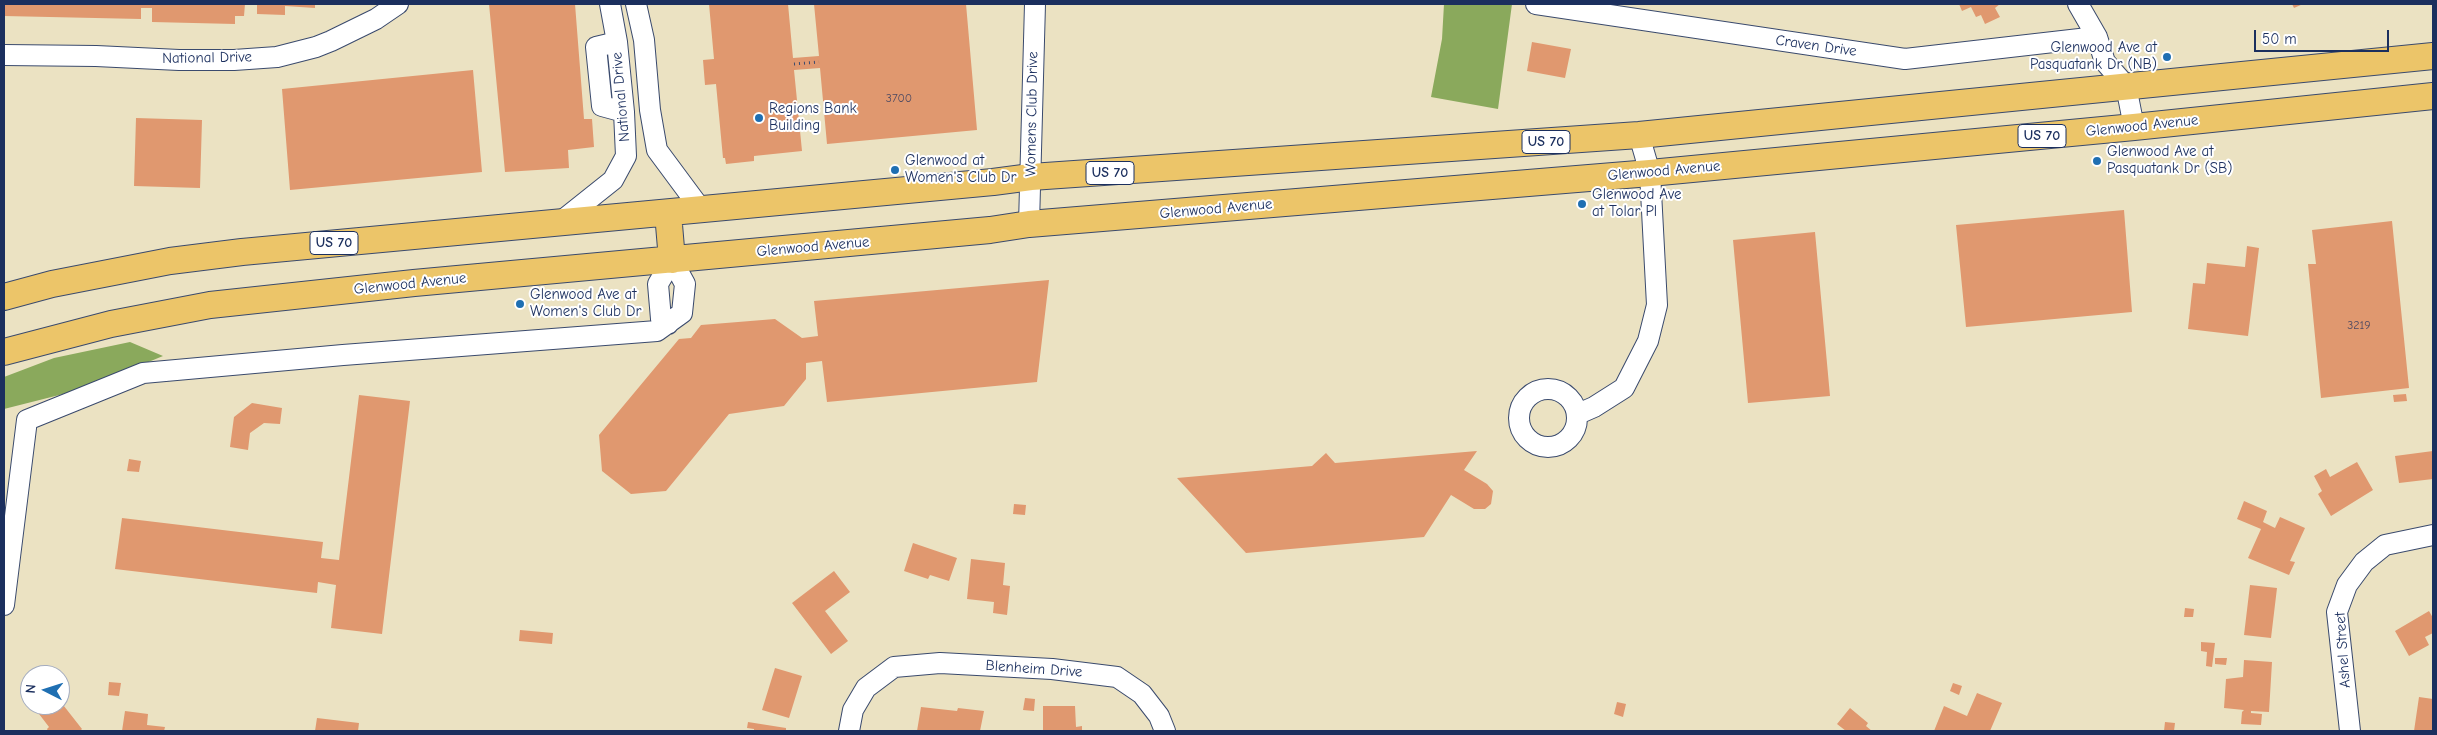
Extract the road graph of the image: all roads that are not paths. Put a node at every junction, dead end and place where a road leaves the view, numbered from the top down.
1 (398, 4) edge
2 (610, 4) edge
3 (636, 4) edge
4 (1034, 4) edge
5 (1536, 4) edge
6 (2078, 4) edge
7 (2097, 36) junction
8 (4, 55) edge
9 (2433, 56) edge
10 (2126, 86) junction
11 (2433, 96) edge
12 (2134, 127) junction
13 (1639, 135) junction
14 (1650, 172) junction
15 (1031, 177) junction
16 (700, 208) junction
17 (668, 213) junction
18 (559, 222) junction
19 (1029, 224) junction
20 (672, 260) junction
21 (4, 297) edge
22 (668, 324) junction
23 (4, 352) edge
24 (1578, 414) dead end
25 (2433, 535) edge
26 (4, 605) edge
27 (849, 731) edge
28 (1165, 731) edge
29 (2350, 731) edge

1 - 8 street, National Drive
2 - 18 street, National Drive
3 - 16 street, National Drive
4 - 15 street, Womens Club Drive
5 - 7 street, Craven Drive
6 - 7 street
7 - 10 street
9 - 10 main road, US 70
10 - 12 street
10 - 13 main road, US 70
11 - 12 main road, Glenwood Avenue / US 70
12 - 14 main road, Glenwood Avenue / US 70
13 - 14 street
13 - 15 main road, US 70
14 - 19 main road, Glenwood Avenue / US 70
14 - 24 street
15 - 16 main road, US 70
15 - 19 street, Womens Club Drive
16 - 17 main road, US 70
17 - 18 main road, US 70
17 - 20 main road
18 - 21 main road, US 70
19 - 20 main road, Glenwood Avenue / US 70
20 - 22 street
20 - 22 street
20 - 23 main road, Glenwood Avenue / US 70
22 - 26 street
25 - 29 street, Ashel Street
27 - 28 street, Blenheim Drive

